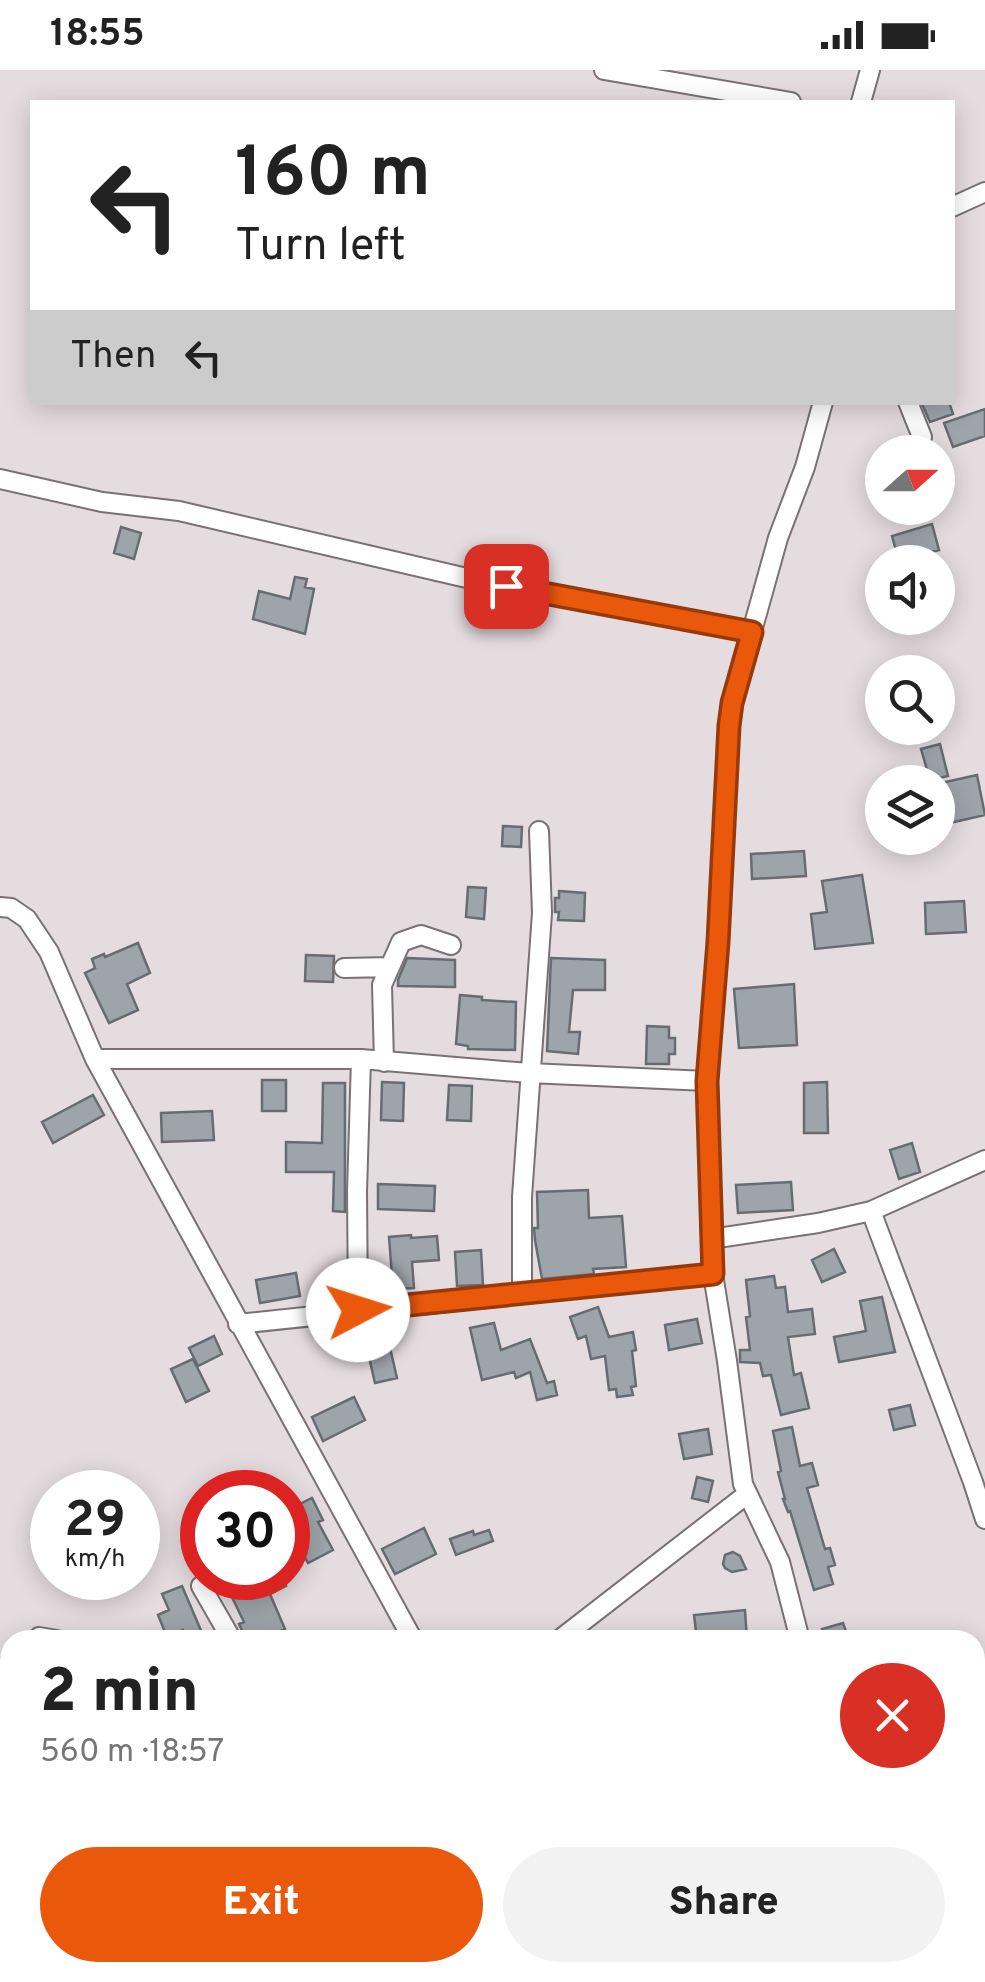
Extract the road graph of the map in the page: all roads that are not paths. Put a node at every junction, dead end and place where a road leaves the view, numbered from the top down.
1 (604, 70) edge
2 (870, 70) edge
3 (778, 100) edge
4 (862, 100) edge
5 (985, 192) edge
6 (955, 205) edge
7 (821, 405) edge
8 (909, 405) edge
9 (921, 435) edge
10 (0, 479) edge
11 (752, 632) junction
12 (539, 831) dead end
13 (0, 907) edge
14 (450, 945) dead end
15 (390, 967) junction
16 (344, 968) dead end
17 (95, 1059) junction
18 (361, 1059) junction
19 (384, 1062) junction
20 (529, 1073) junction
21 (707, 1081) junction
22 (985, 1160) edge
23 (871, 1211) junction
24 (711, 1239) junction
25 (713, 1274) junction
26 (522, 1294) junction
27 (358, 1310) junction
28 (238, 1324) junction
29 (746, 1495) junction
30 (985, 1519) edge
31 (209, 1600) edge
32 (226, 1630) edge
33 (407, 1630) edge
34 (572, 1630) edge
35 (797, 1630) edge

1 - 3 street
2 - 4 street
5 - 6 street
7 - 11 street
8 - 9 street
10 - 11 street
11 - 21 street
12 - 20 street
13 - 17 street
14 - 15 street
15 - 16 street
15 - 19 street
17 - 18 street
17 - 28 street
18 - 19 street
18 - 27 street
19 - 20 street
20 - 21 street
20 - 26 street
21 - 24 street
22 - 23 street
23 - 24 street
23 - 30 street
24 - 25 street
25 - 26 street
25 - 29 street
26 - 27 street
27 - 28 street
28 - 33 street
29 - 34 street
29 - 35 street
31 - 32 street

